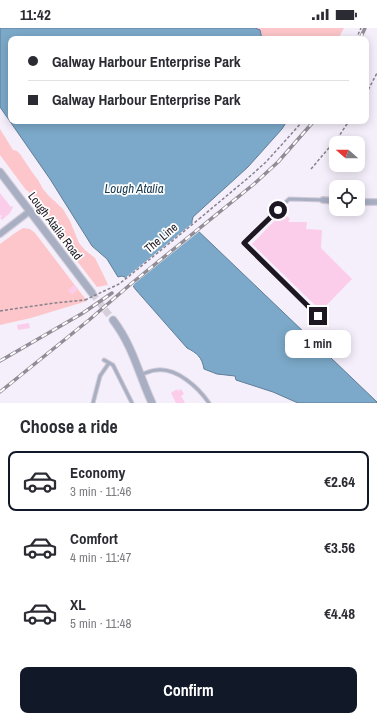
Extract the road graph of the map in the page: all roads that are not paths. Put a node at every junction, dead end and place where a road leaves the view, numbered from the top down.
1 (0, 172) edge
2 (323, 200) joint
3 (329, 200) edge
4 (365, 202) edge
5 (377, 202) edge
6 (30, 211) junction
7 (0, 234) edge
8 (92, 293) tunnel mouth
9 (318, 316) dead end
10 (113, 320) tunnel mouth
11 (104, 360) dead end
12 (109, 362) junction
13 (141, 374) junction
14 (93, 403) edge
15 (132, 403) edge
16 (152, 403) edge
17 (209, 403) edge

1 - 6 street, Lough Atalia Road
2 - 3 street
2 - 9 lane
4 - 5 street
6 - 7 street
6 - 8 street, Lough Atalia Road
10 - 13 street
11 - 12 lane
12 - 14 lane
12 - 15 lane
13 - 16 street
13 - 17 lane

